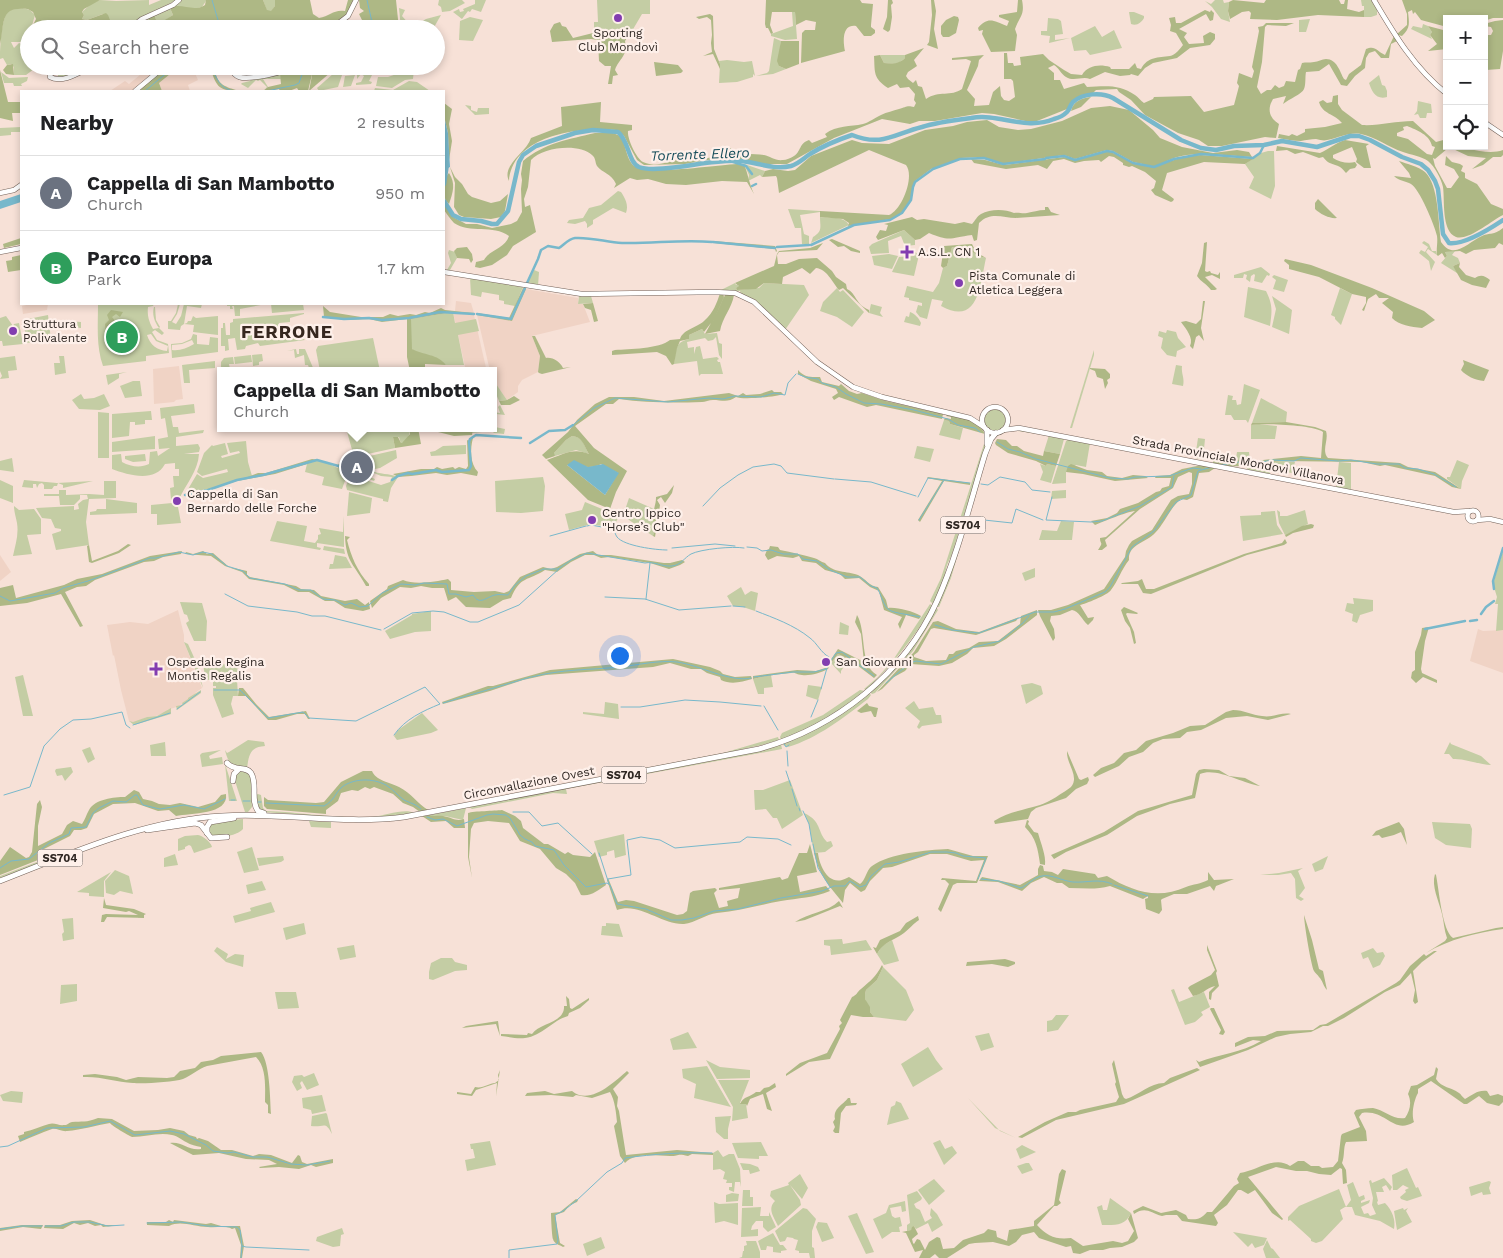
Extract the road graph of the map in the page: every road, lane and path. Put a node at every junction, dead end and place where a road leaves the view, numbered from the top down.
1 (179, 0) edge
2 (356, 0) edge
3 (1374, 0) edge
4 (141, 20) edge
5 (343, 20) edge
6 (51, 75) edge
7 (71, 75) edge
8 (154, 75) edge
9 (235, 75) edge
10 (262, 75) edge
11 (136, 90) edge
12 (1443, 90) edge
13 (1488, 125) edge
14 (1503, 135) edge
15 (20, 186) edge
16 (0, 193) edge
17 (20, 248) edge
18 (0, 252) edge
19 (445, 272) edge
20 (984, 414) junction
21 (970, 418) junction
22 (1008, 420) junction
23 (986, 428) junction
24 (1019, 428) junction
25 (1003, 430) junction
26 (996, 433) junction
27 (987, 447) junction
28 (1470, 511) junction
29 (1454, 512) junction
30 (1478, 513) junction
31 (1490, 519) junction
32 (1469, 520) junction
33 (1477, 520) junction
34 (1503, 522) edge
35 (226, 763) dead end
36 (233, 771) junction
37 (233, 781) dead end
38 (254, 803) junction
39 (226, 815) junction
40 (263, 815) junction
41 (283, 816) junction
42 (119, 836) junction
43 (209, 836) junction
44 (227, 837) dead end
45 (0, 881) edge

1 - 4 main road
2 - 5 main road
3 - 12 main road
6 - 7 main road
8 - 11 main road
9 - 10 main road
13 - 14 main road
15 - 16 main road
17 - 18 main road
19 - 21 main road
20 - 21 main road
20 - 22 main road
20 - 23 main road
21 - 23 main road
22 - 24 main road, Strada Provinciale Mondovì Villanova
22 - 25 main road
23 - 26 main road
23 - 27 highway, SS704
24 - 25 main road, Strada Provinciale Mondovì Villanova
24 - 29 main road, Strada Provinciale Mondovì Villanova
25 - 26 main road
26 - 27 highway, SS704
27 - 41 highway, Circonvallazione Ovest / SS704
28 - 29 main road, Strada Provinciale Mondovì Villanova
28 - 30 main road
28 - 32 main road
29 - 32 main road, Strada Provinciale Mondovì Villanova
30 - 31 main road
30 - 33 main road
31 - 33 main road
31 - 34 main road
32 - 33 main road
35 - 36 highway
36 - 37 highway
36 - 38 highway
38 - 39 highway
38 - 41 highway
39 - 40 highway, Circonvallazione Ovest / SS704
39 - 42 highway, Circonvallazione Ovest / SS704
40 - 41 highway, Circonvallazione Ovest / SS704
40 - 43 highway
42 - 43 highway
42 - 45 highway, Circonvallazione Ovest / SS704
43 - 44 highway

